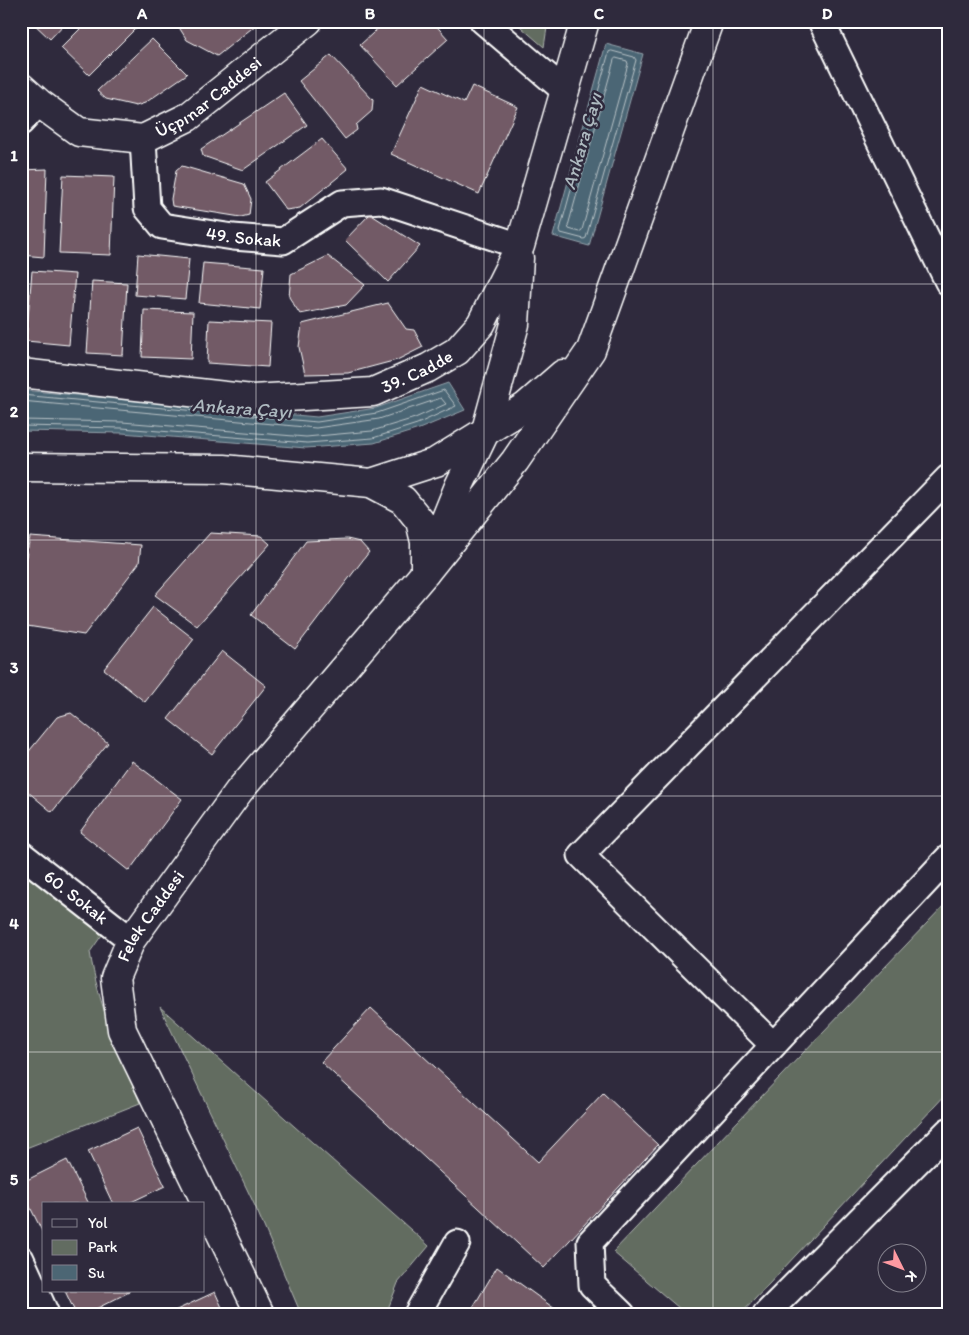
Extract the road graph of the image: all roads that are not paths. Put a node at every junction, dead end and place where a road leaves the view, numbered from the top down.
1 (308, 21) edge
2 (484, 21) edge
3 (585, 21) edge
4 (709, 21) edge
5 (822, 21) edge
6 (565, 91) junction
7 (27, 104) edge
8 (143, 139) junction
9 (520, 246) junction
10 (948, 282) edge
11 (591, 350) junction
12 (21, 373) edge
13 (486, 430) junction
14 (21, 467) edge
15 (948, 478) edge
16 (371, 483) junction
17 (424, 573) junction
18 (21, 854) edge
19 (948, 858) edge
20 (131, 940) junction
21 (773, 1045) junction
22 (948, 1131) edge
23 (457, 1243) dead end
24 (21, 1259) edge
25 (46, 1314) edge
26 (260, 1314) edge
27 (417, 1314) edge
28 (622, 1314) edge
29 (766, 1314) edge

1 - 8 street, Üçpınar Caddesi
2 - 6 street
3 - 6 street, 39. Cadde
4 - 11 street, Felek Caddesi
5 - 10 street
6 - 9 street, 39. Cadde
7 - 8 street, Üçpınar Caddesi
8 - 9 street, 49. Sokak
9 - 12 street, 39. Cadde
9 - 13 street
11 - 13 street
11 - 17 street, Felek Caddesi
13 - 16 street
13 - 17 street
14 - 16 street
15 - 21 street
16 - 17 street
17 - 20 street, Felek Caddesi
18 - 20 street, 60. Sokak
19 - 21 street
20 - 26 street, Felek Caddesi
21 - 28 street
22 - 29 street
23 - 27 street
24 - 25 street

